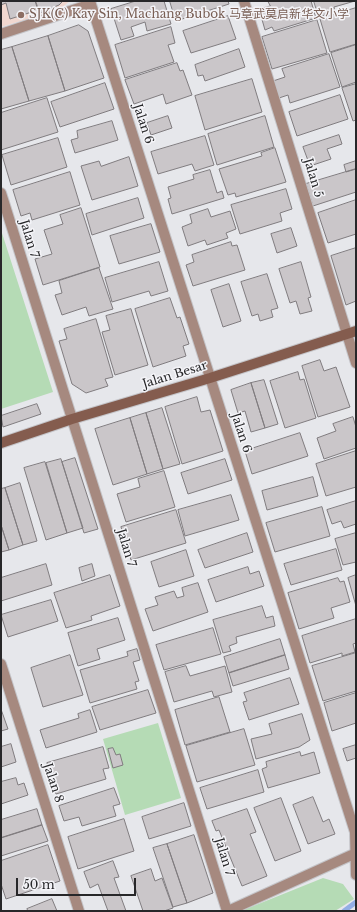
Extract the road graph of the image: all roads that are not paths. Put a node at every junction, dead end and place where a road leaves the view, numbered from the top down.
1 (244, 1) edge
2 (91, 3) edge
3 (1, 34) edge
4 (1, 193) edge
5 (351, 332) edge
6 (356, 363) edge
7 (210, 378) junction
8 (72, 419) junction
9 (1, 443) edge
10 (1, 664) edge
11 (356, 854) edge
12 (356, 874) edge
13 (79, 911) edge
14 (227, 911) edge

1 - 5 street, Jalan 5
2 - 3 street
2 - 7 street, Jalan 6
4 - 8 street, Jalan 7
5 - 6 street, Jalan 5
5 - 7 main road, Jalan Besar
7 - 8 main road, Jalan Besar
7 - 11 street, Jalan 6
8 - 9 main road, Jalan Besar
8 - 14 street, Jalan 7
10 - 13 street, Jalan 8
11 - 12 street, Jalan 6
11 - 14 street

